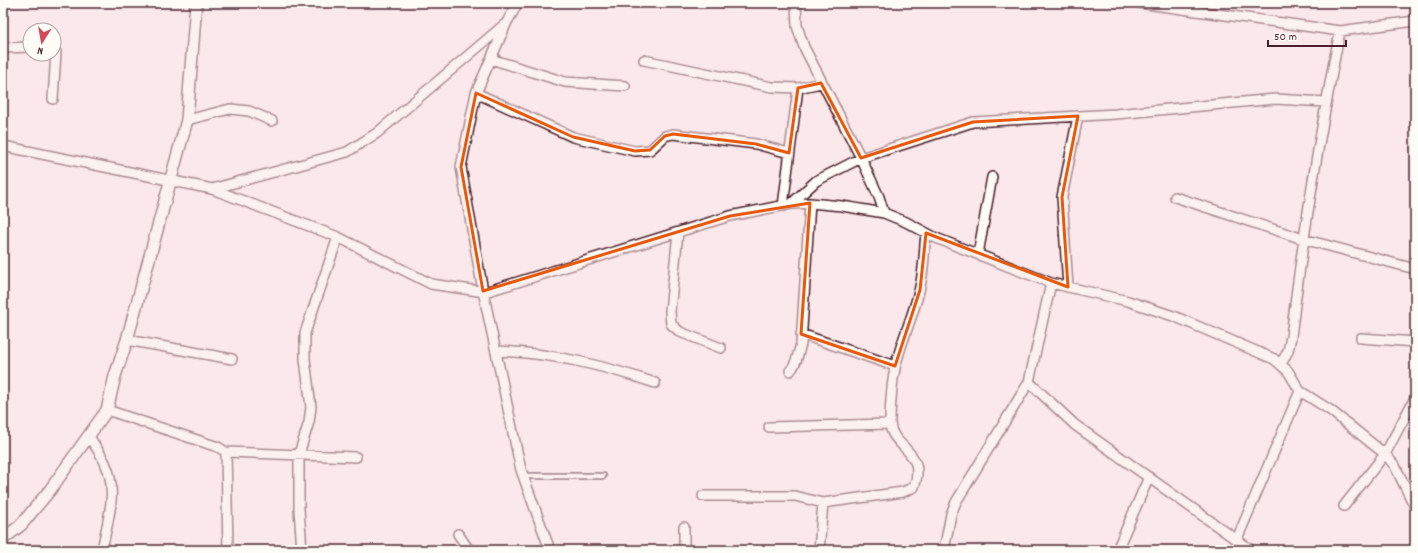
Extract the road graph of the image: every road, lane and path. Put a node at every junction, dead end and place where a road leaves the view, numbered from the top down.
1 (196, 3) edge
2 (518, 3) edge
3 (796, 3) edge
4 (1139, 3) edge
5 (1415, 20) edge
6 (507, 22) junction
7 (1340, 31) junction
8 (22, 47) edge
9 (3, 48) edge
10 (491, 59) junction
11 (644, 60) dead end
12 (55, 62) edge
13 (821, 83) junction
14 (625, 86) dead end
15 (798, 88) junction
16 (476, 93) junction
17 (53, 99) dead end
18 (1326, 102) junction
19 (1078, 116) junction
20 (187, 120) junction
21 (272, 121) dead end
22 (3, 146) edge
23 (789, 153) junction
24 (861, 158) junction
25 (992, 177) dead end
26 (170, 179) junction
27 (212, 189) junction
28 (1175, 197) dead end
29 (810, 203) junction
30 (787, 205) junction
31 (884, 213) junction
32 (678, 233) junction
33 (926, 233) junction
34 (338, 237) junction
35 (1302, 239) junction
36 (978, 254) junction
37 (1415, 269) edge
38 (1051, 283) junction
39 (1068, 287) junction
40 (483, 291) junction
41 (801, 334) junction
42 (1361, 338) dead end
43 (127, 340) junction
44 (1415, 342) edge
45 (721, 348) dead end
46 (496, 351) junction
47 (232, 359) dead end
48 (1281, 364) junction
49 (895, 366) junction
50 (790, 371) dead end
51 (1029, 382) junction
52 (655, 383) dead end
53 (1300, 391) junction
54 (1415, 398) edge
55 (107, 410) junction
56 (890, 424) junction
57 (769, 427) dead end
58 (89, 436) junction
59 (226, 452) junction
60 (299, 454) junction
61 (1385, 454) junction
62 (356, 457) dead end
63 (523, 476) junction
64 (602, 476) dead end
65 (1149, 477) junction
66 (703, 496) dead end
67 (823, 503) junction
68 (1344, 506) dead end
69 (1415, 506) edge
70 (684, 527) dead end
71 (458, 534) dead end
72 (3, 539) edge
73 (1237, 539) junction
74 (102, 550) edge
75 (228, 550) edge
76 (302, 550) edge
77 (469, 550) edge
78 (550, 550) edge
79 (684, 550) edge
80 (819, 550) edge
81 (944, 550) edge
82 (1117, 550) edge
83 (1251, 550) edge

1 - 20 street
2 - 6 street
3 - 13 street
4 - 7 street
5 - 7 street
6 - 10 street
6 - 27 street
7 - 18 street
8 - 9 street
10 - 14 street
10 - 16 street
11 - 15 street
12 - 17 street
13 - 15 street
13 - 24 street
15 - 23 street
16 - 23 street
16 - 40 street
18 - 19 street
18 - 35 street
19 - 24 street
19 - 39 street
20 - 21 street
20 - 26 street
22 - 26 street
23 - 30 street
24 - 30 street
24 - 31 street
25 - 36 street
26 - 27 street
26 - 43 street
27 - 34 street
28 - 35 street
29 - 30 street
29 - 31 street
29 - 41 street
30 - 32 street
31 - 33 street
32 - 40 street
32 - 45 street
33 - 36 street
33 - 49 street
34 - 40 street
34 - 60 street
35 - 37 street
35 - 48 street
36 - 38 street
38 - 39 street
38 - 51 street
39 - 48 street
40 - 46 street
41 - 49 street
41 - 50 street
42 - 44 street
43 - 47 street
43 - 55 street
46 - 52 street
46 - 63 street
48 - 53 street
49 - 56 street
51 - 65 street
51 - 81 street
53 - 61 street
53 - 73 street
54 - 61 street
55 - 58 street
55 - 59 street
56 - 57 street
56 - 67 street
58 - 72 street
58 - 74 street
59 - 60 street
59 - 75 street
60 - 62 street
60 - 76 street
61 - 68 street
61 - 69 street
63 - 64 lane
63 - 78 street
65 - 73 street
65 - 82 street
66 - 67 street
67 - 80 street
70 - 79 street
71 - 77 street
73 - 83 street

